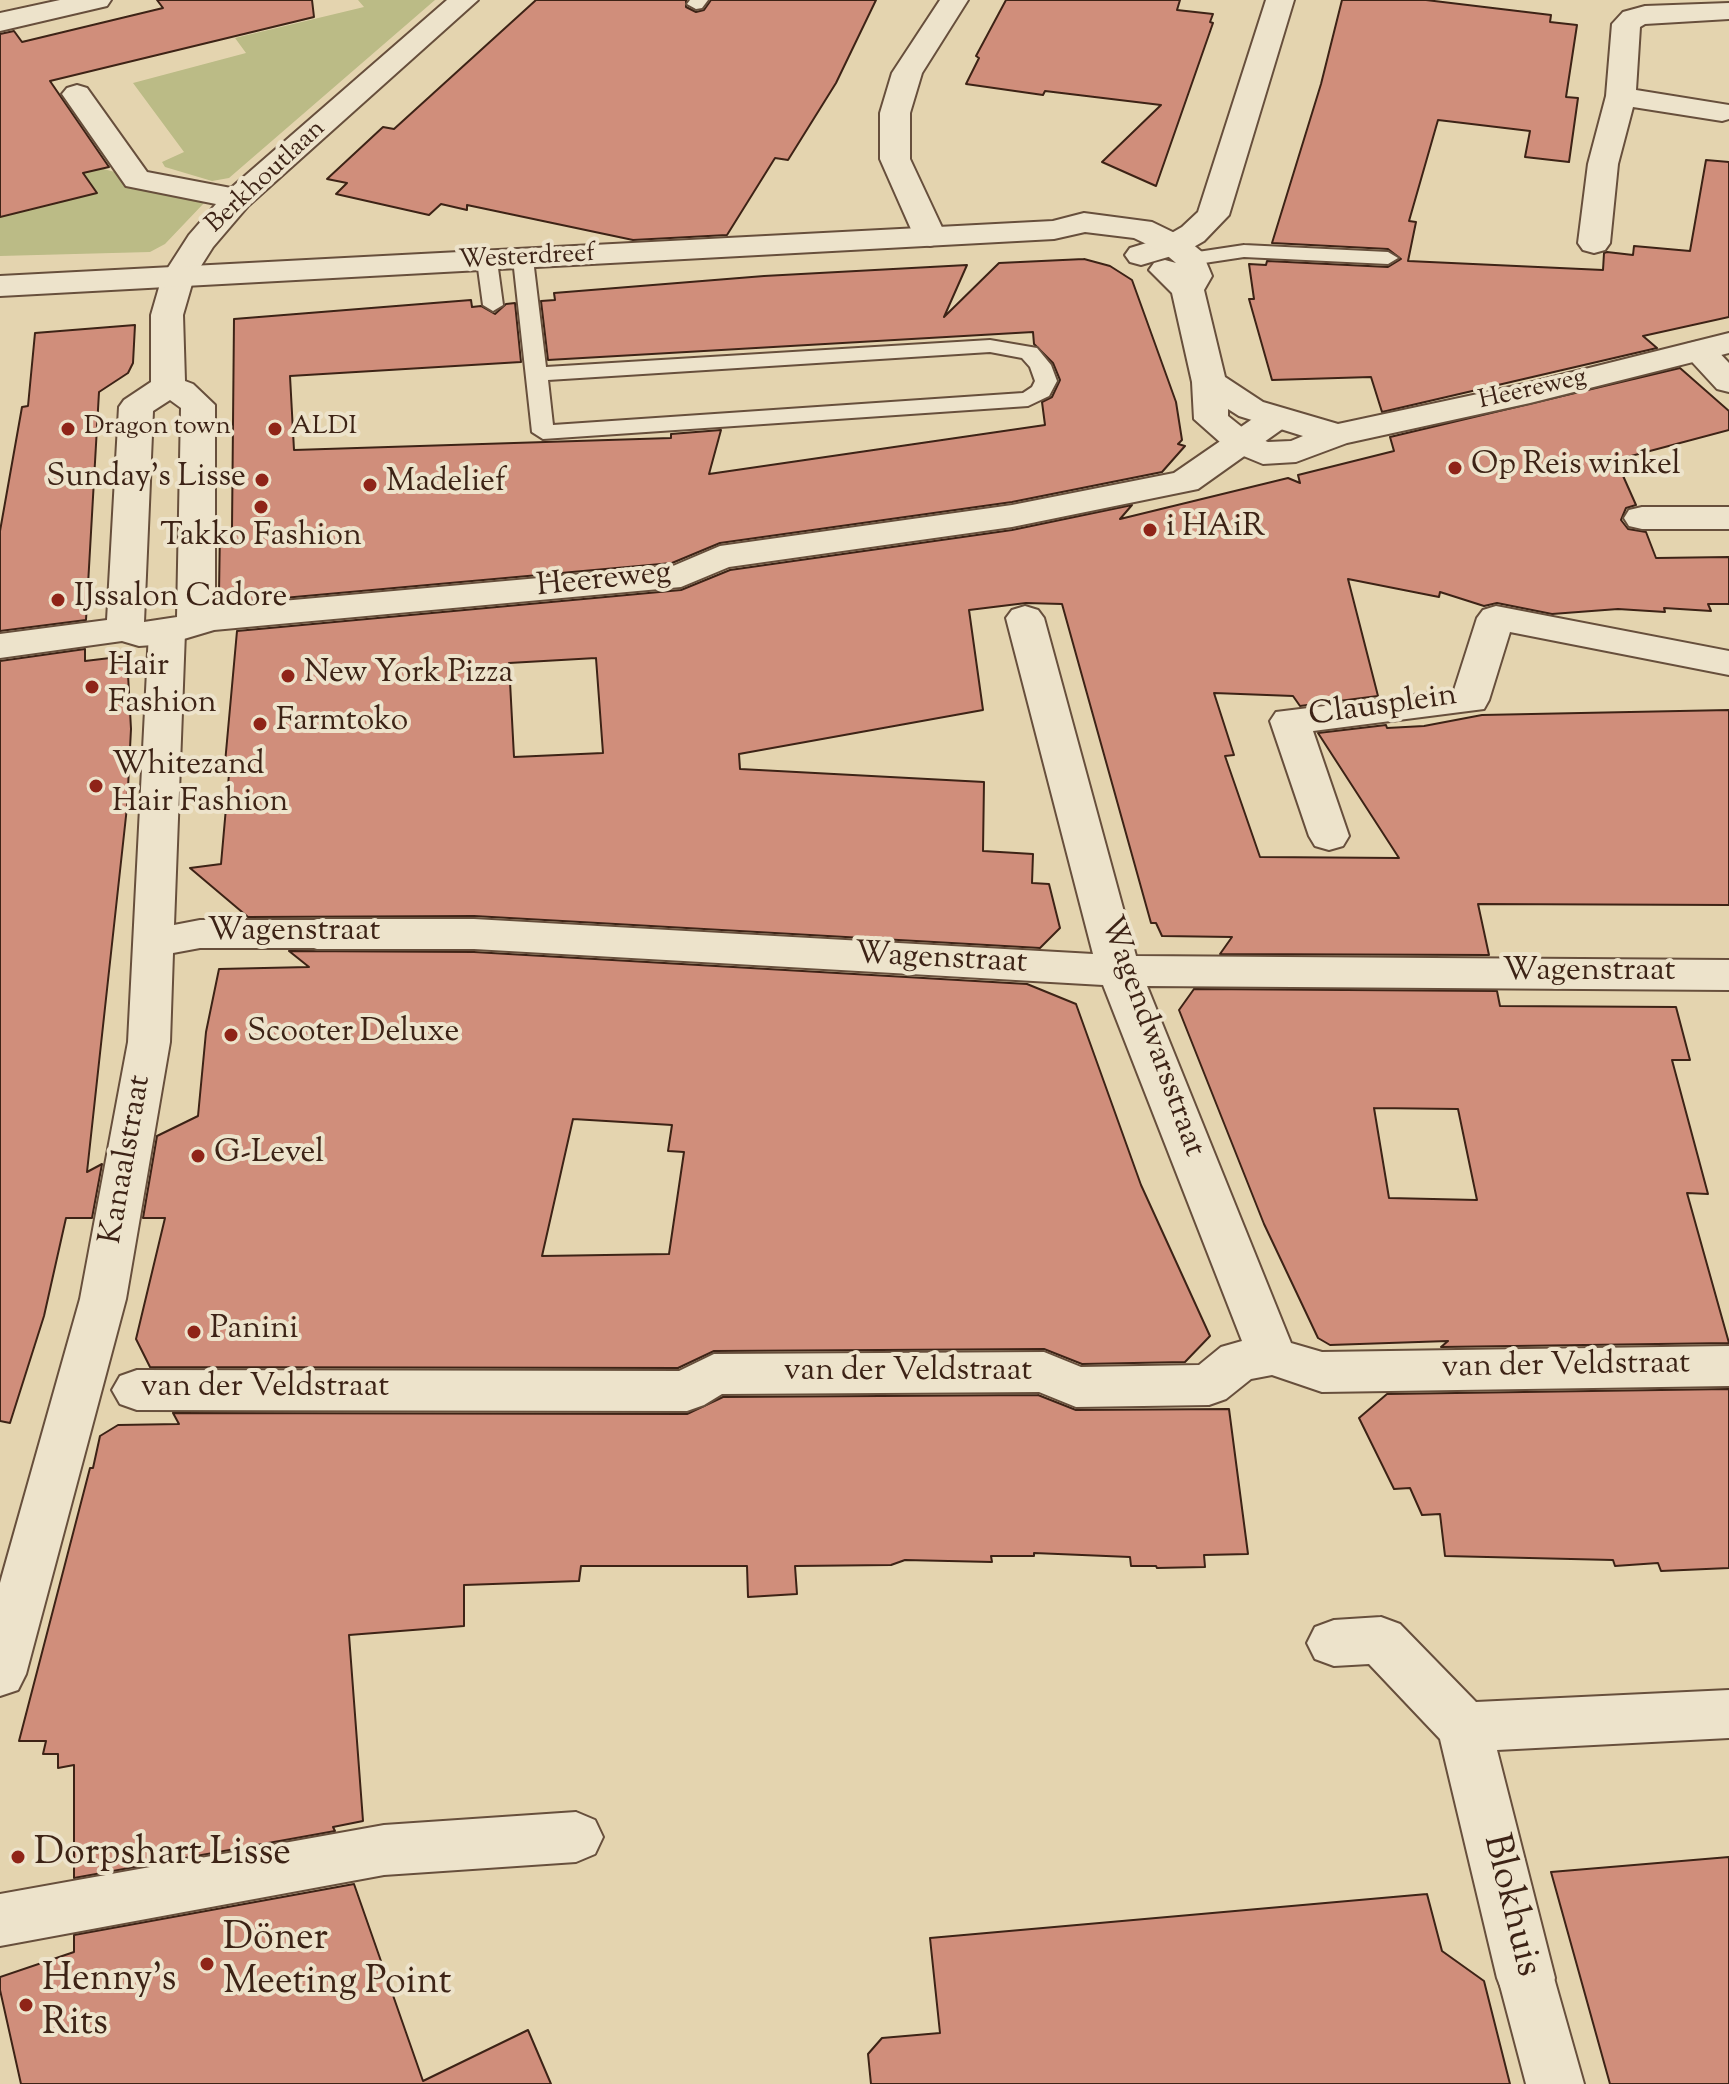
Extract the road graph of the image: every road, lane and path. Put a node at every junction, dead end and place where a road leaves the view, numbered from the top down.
1 (97, 0) edge
2 (464, 0) edge
3 (954, 0) edge
4 (1280, 0) edge
5 (1694, 6) edge
6 (1729, 11) edge
7 (0, 22) edge
8 (77, 94) dead end
9 (1621, 96) junction
10 (1722, 112) dead end
11 (237, 199) junction
12 (1054, 230) junction
13 (930, 236) junction
14 (1594, 243) dead end
15 (1141, 255) junction
16 (1388, 258) dead end
17 (523, 259) junction
18 (487, 261) junction
19 (1184, 265) junction
20 (178, 277) junction
21 (0, 286) edge
22 (493, 305) dead end
23 (1714, 347) edge
24 (536, 374) junction
25 (1209, 382) junction
26 (1729, 382) edge
27 (168, 386) junction
28 (1276, 418) junction
29 (1337, 435) junction
30 (1241, 443) junction
31 (1642, 518) dead end
32 (1729, 518) edge
33 (1025, 618) dead end
34 (182, 627) junction
35 (125, 629) junction
36 (0, 646) edge
37 (1729, 663) edge
38 (1329, 836) dead end
39 (317, 934) joint
40 (155, 942) junction
41 (1119, 971) junction
42 (1729, 975) edge
43 (1272, 1356) junction
44 (1729, 1366) edge
45 (78, 1389) junction
46 (137, 1390) joint
47 (1334, 1643) dead end
48 (0, 1674) edge
49 (1729, 1714) edge
50 (1464, 1727) junction
51 (576, 1837) dead end
52 (0, 1920) edge
53 (1526, 1978) joint
54 (1555, 2084) edge

1 - 7 street
2 - 11 street, Berkhoutlaan
3 - 13 street
4 - 19 street
5 - 6 street
5 - 9 street
8 - 11 street
9 - 10 street
9 - 14 street
11 - 20 street, Berkhoutlaan
12 - 13 street, Westerdreef
12 - 15 street, Westerdreef
12 - 19 street, Westerdreef
13 - 17 street, Westerdreef
15 - 19 street, Westerdreef
15 - 19 street
16 - 19 lane
17 - 18 street, Westerdreef
17 - 24 lane
18 - 20 street, Westerdreef
18 - 22 lane
19 - 25 street
20 - 21 street, Westerdreef
20 - 27 street, Berkhoutlaan
23 - 26 street
23 - 29 street, Heereweg
24 - 24 lane
25 - 28 street
25 - 30 street
27 - 34 street
27 - 35 street
28 - 29 street, Heereweg
28 - 30 street, Heereweg
29 - 30 street, Heereweg
30 - 34 street, Heereweg
31 - 32 street
33 - 41 street, Wagendwarsstraat
34 - 35 street, Heereweg
34 - 40 street, Kanaalstraat
35 - 36 street, Heereweg
37 - 38 street, Clausplein
39 - 40 street, Wagenstraat
39 - 41 street, Wagenstraat
40 - 45 street, Kanaalstraat
41 - 42 street, Wagenstraat
41 - 43 street, Wagendwarsstraat
43 - 44 street, van der Veldstraat
43 - 46 street, van der Veldstraat
45 - 46 street, van der Veldstraat
45 - 48 street, Kanaalstraat
47 - 50 street, Blokhuis
49 - 50 street
50 - 53 street, Blokhuis
51 - 52 street
53 - 54 street, Blokhuis

